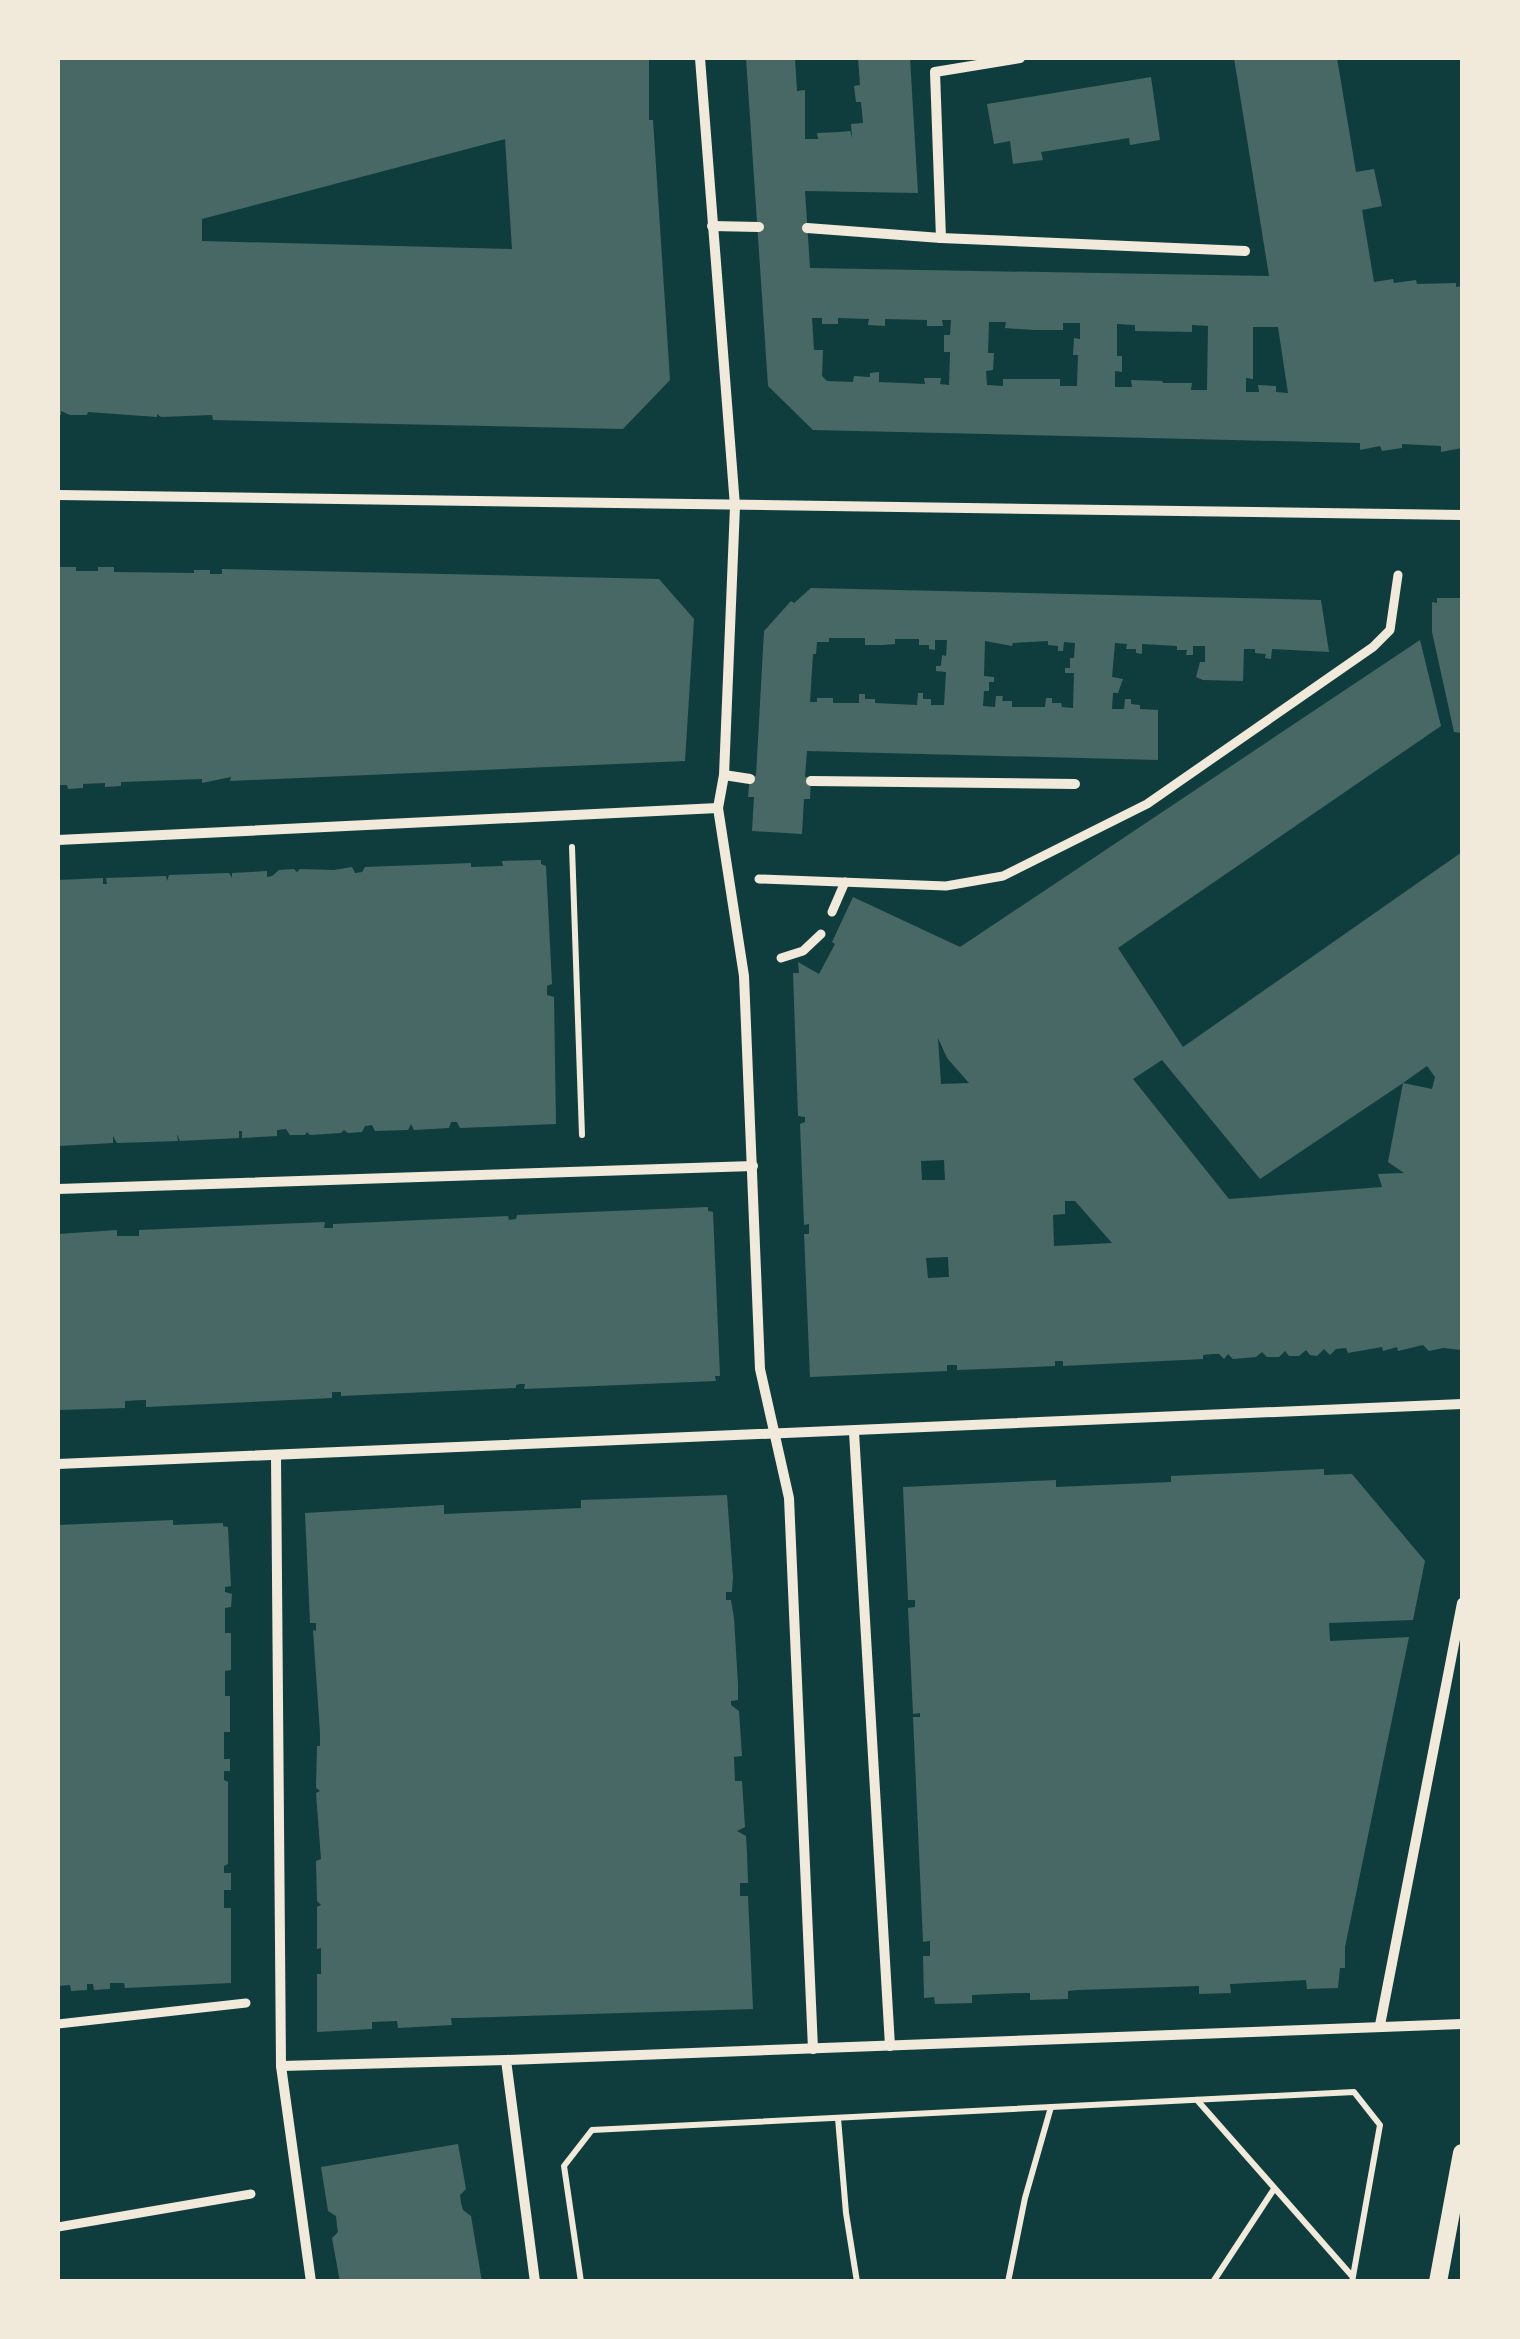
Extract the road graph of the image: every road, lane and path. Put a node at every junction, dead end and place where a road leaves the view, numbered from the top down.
1 (700, 58) edge
2 (1020, 58) edge
3 (712, 226) junction
4 (759, 227) dead end
5 (807, 228) dead end
6 (941, 238) junction
7 (1245, 251) dead end
8 (58, 495) edge
9 (735, 506) junction
10 (1462, 516) edge
11 (1398, 575) dead end
12 (724, 774) junction
13 (750, 779) dead end
14 (811, 781) dead end
15 (1075, 784) dead end
16 (718, 808) junction
17 (58, 840) edge
18 (572, 847) dead end
19 (758, 880) dead end
20 (845, 882) junction
21 (832, 912) dead end
22 (821, 934) dead end
23 (781, 958) dead end
24 (582, 1135) dead end
25 (752, 1166) junction
26 (58, 1189) edge
27 (1462, 1404) edge
28 (854, 1432) junction
29 (774, 1433) junction
30 (276, 1456) junction
31 (58, 1464) edge
32 (1462, 1603) edge
33 (246, 2003) dead end
34 (58, 2024) edge
35 (1462, 2024) edge
36 (1380, 2025) junction
37 (890, 2046) junction
38 (812, 2049) junction
39 (506, 2060) junction
40 (281, 2066) junction
41 (1197, 2100) junction
42 (1051, 2107) junction
43 (838, 2118) junction
44 (1462, 2154) edge
45 (1461, 2174) edge
46 (1274, 2189) junction
47 (251, 2194) dead end
48 (58, 2227) edge
49 (1352, 2279) edge
50 (311, 2282) edge
51 (534, 2282) edge
52 (581, 2282) edge
53 (857, 2282) edge
54 (1008, 2282) edge
55 (1213, 2282) edge
56 (1438, 2282) edge

1 - 3 street
2 - 6 street
3 - 4 street
3 - 9 street
5 - 6 street
6 - 7 street
8 - 9 street
9 - 10 street
9 - 12 street
11 - 20 street
12 - 13 street
12 - 16 street
14 - 15 street
16 - 17 street
16 - 25 street
18 - 24 path
19 - 20 street
20 - 21 street
22 - 23 street
25 - 26 street
25 - 29 street
27 - 28 street
28 - 29 street
28 - 37 street
29 - 30 street
29 - 38 street
30 - 31 street
30 - 40 street
32 - 36 street
33 - 34 street
35 - 36 street
36 - 37 street
37 - 38 street
38 - 39 street
39 - 40 street
39 - 51 street
40 - 50 street
41 - 42 path
41 - 46 path
41 - 49 path
42 - 43 path
42 - 54 path
43 - 52 path
43 - 53 path
44 - 45 street
45 - 56 street
46 - 49 path
46 - 55 path
47 - 48 street

